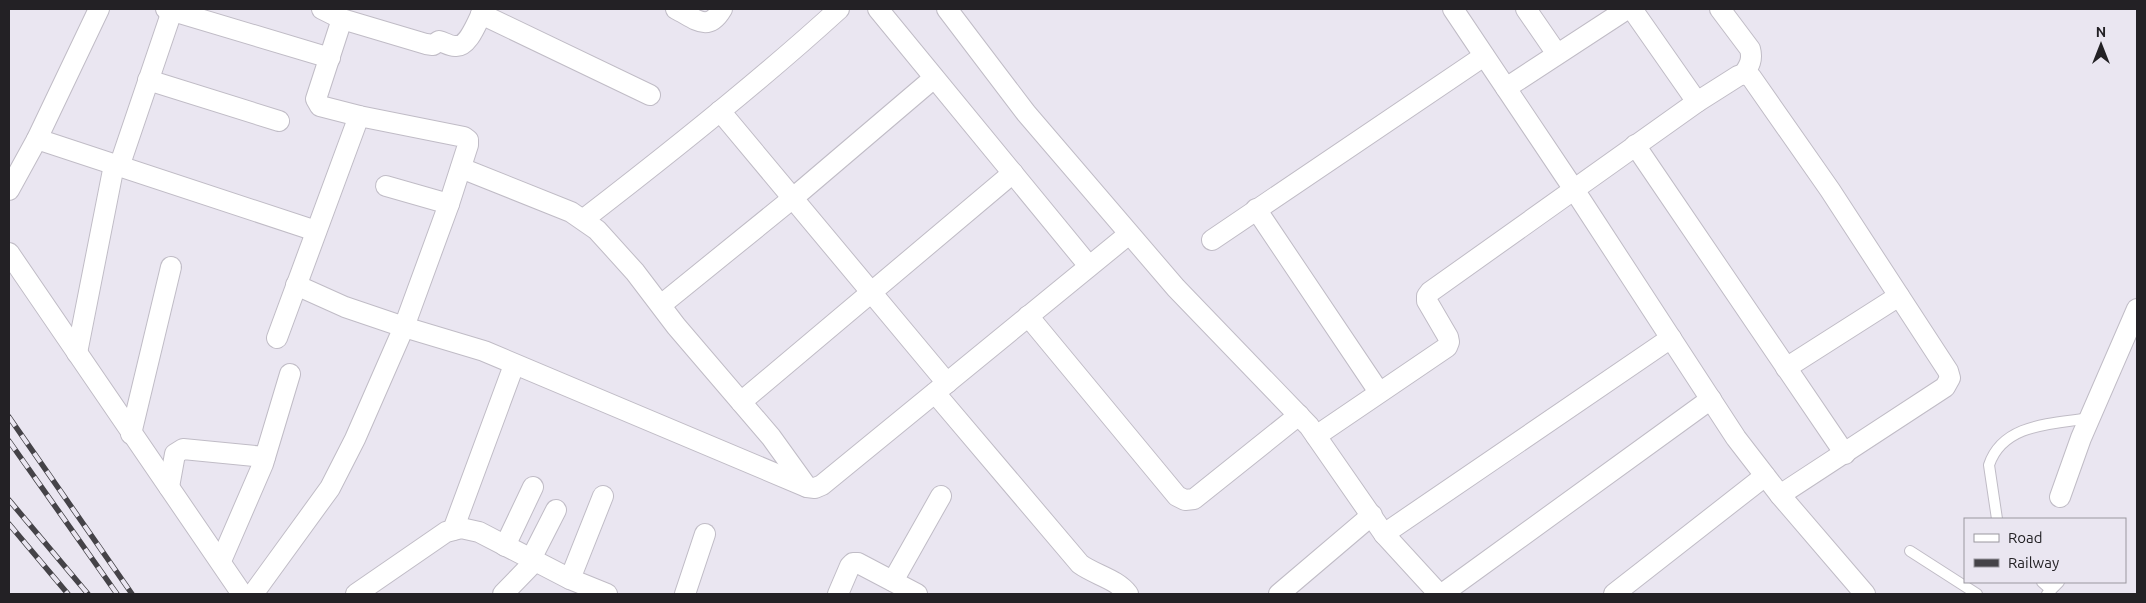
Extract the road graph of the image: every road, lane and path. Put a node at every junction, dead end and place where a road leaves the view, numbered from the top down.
1 (99, 9) edge
2 (322, 9) edge
3 (676, 9) edge
4 (722, 9) edge
5 (840, 9) edge
6 (878, 9) edge
7 (947, 9) edge
8 (1452, 9) edge
9 (1526, 9) edge
10 (1627, 9) edge
11 (1632, 9) edge
12 (1720, 9) edge
13 (169, 10) edge
14 (483, 11) edge
15 (342, 19) junction
16 (1556, 54) junction
17 (1484, 56) junction
18 (330, 58) junction
19 (1744, 74) junction
20 (934, 78) junction
21 (148, 80) junction
22 (1506, 88) junction
23 (650, 95) dead end
24 (1697, 102) junction
25 (720, 111) junction
26 (358, 116) junction
27 (278, 121) dead end
28 (37, 139) junction
29 (1635, 145) junction
30 (117, 166) junction
31 (461, 168) junction
32 (1013, 174) junction
33 (386, 186) dead end
34 (1573, 188) junction
35 (9, 190) edge
36 (793, 198) junction
37 (449, 204) junction
38 (1256, 209) junction
39 (584, 219) junction
40 (316, 231) junction
41 (1129, 234) junction
42 (1212, 240) dead end
43 (9, 253) edge
44 (1089, 266) junction
45 (171, 267) dead end
46 (296, 285) junction
47 (871, 291) junction
48 (1899, 296) junction
49 (661, 305) junction
50 (2137, 309) edge
51 (1028, 316) junction
52 (404, 328) junction
53 (277, 338) dead end
54 (1671, 338) junction
55 (77, 353) junction
56 (514, 365) junction
57 (1786, 368) junction
58 (290, 374) dead end
59 (941, 388) junction
60 (1379, 392) junction
61 (1711, 399) junction
62 (741, 402) junction
63 (1299, 415) junction
64 (2090, 418) junction
65 (131, 434) junction
66 (1316, 436) junction
67 (1845, 454) junction
68 (265, 457) junction
69 (1765, 476) junction
70 (168, 487) junction
71 (533, 487) dead end
72 (807, 487) junction
73 (1780, 495) junction
74 (604, 496) dead end
75 (941, 496) dead end
76 (2060, 497) dead end
77 (556, 510) dead end
78 (1372, 515) junction
79 (1998, 518) edge
80 (453, 530) junction
81 (704, 534) dead end
82 (1384, 534) junction
83 (505, 546) junction
84 (1910, 551) dead end
85 (533, 560) junction
86 (221, 561) junction
87 (570, 579) junction
88 (893, 581) junction
89 (2058, 583) edge
90 (2049, 592) edge
91 (242, 594) edge
92 (253, 594) edge
93 (356, 594) edge
94 (503, 594) edge
95 (607, 594) edge
96 (685, 594) edge
97 (838, 594) edge
98 (917, 594) edge
99 (1128, 594) edge
100 (1279, 594) edge
101 (1440, 594) edge
102 (1614, 594) edge
103 (1865, 594) edge
104 (1977, 594) edge

1 - 28 street
2 - 15 street
3 - 4 street
5 - 25 street
6 - 20 street
7 - 41 street
8 - 17 street
9 - 16 street
10 - 16 street
11 - 24 street
12 - 19 street
13 - 18 street
13 - 21 street
14 - 15 street
14 - 23 street
15 - 18 street
16 - 22 street
17 - 22 street
17 - 38 street
18 - 26 street
19 - 24 street
19 - 48 street
20 - 32 street
20 - 36 street
21 - 27 street
21 - 30 street
22 - 34 street
24 - 29 street
25 - 36 street
25 - 39 street
26 - 31 street
26 - 40 street
28 - 30 street
28 - 35 street
29 - 34 street
29 - 57 street
30 - 40 street
30 - 55 street
31 - 37 street
31 - 39 street
32 - 44 street
32 - 47 street
33 - 37 street
34 - 54 street
34 - 60 street
36 - 47 street
36 - 49 street
37 - 52 street
38 - 42 street
38 - 60 street
39 - 49 street
40 - 46 street
41 - 44 street
41 - 63 street
43 - 55 street
44 - 51 street
45 - 65 street
46 - 52 street
46 - 53 street
47 - 59 street
47 - 62 street
48 - 57 street
48 - 67 street
49 - 62 street
50 - 64 street
51 - 59 street
51 - 63 street
52 - 56 street
52 - 92 street
54 - 61 street
54 - 82 street
55 - 65 street
56 - 72 street
56 - 80 street
57 - 67 street
58 - 68 street
59 - 72 street
59 - 99 street
60 - 66 street
61 - 69 street
61 - 101 street
62 - 72 street
63 - 66 street
64 - 76 street
64 - 79 lane
65 - 70 street
66 - 78 street
67 - 73 street
68 - 70 street
68 - 86 street
69 - 73 street
69 - 102 street
70 - 86 street
71 - 83 street
73 - 103 street
74 - 87 street
75 - 88 street
77 - 85 street
78 - 82 street
78 - 100 street
80 - 83 street
80 - 93 street
81 - 96 street
82 - 101 street
83 - 85 street
84 - 104 lane
85 - 87 street
85 - 94 street
86 - 91 street
87 - 95 street
88 - 97 street
88 - 98 street
89 - 90 lane

